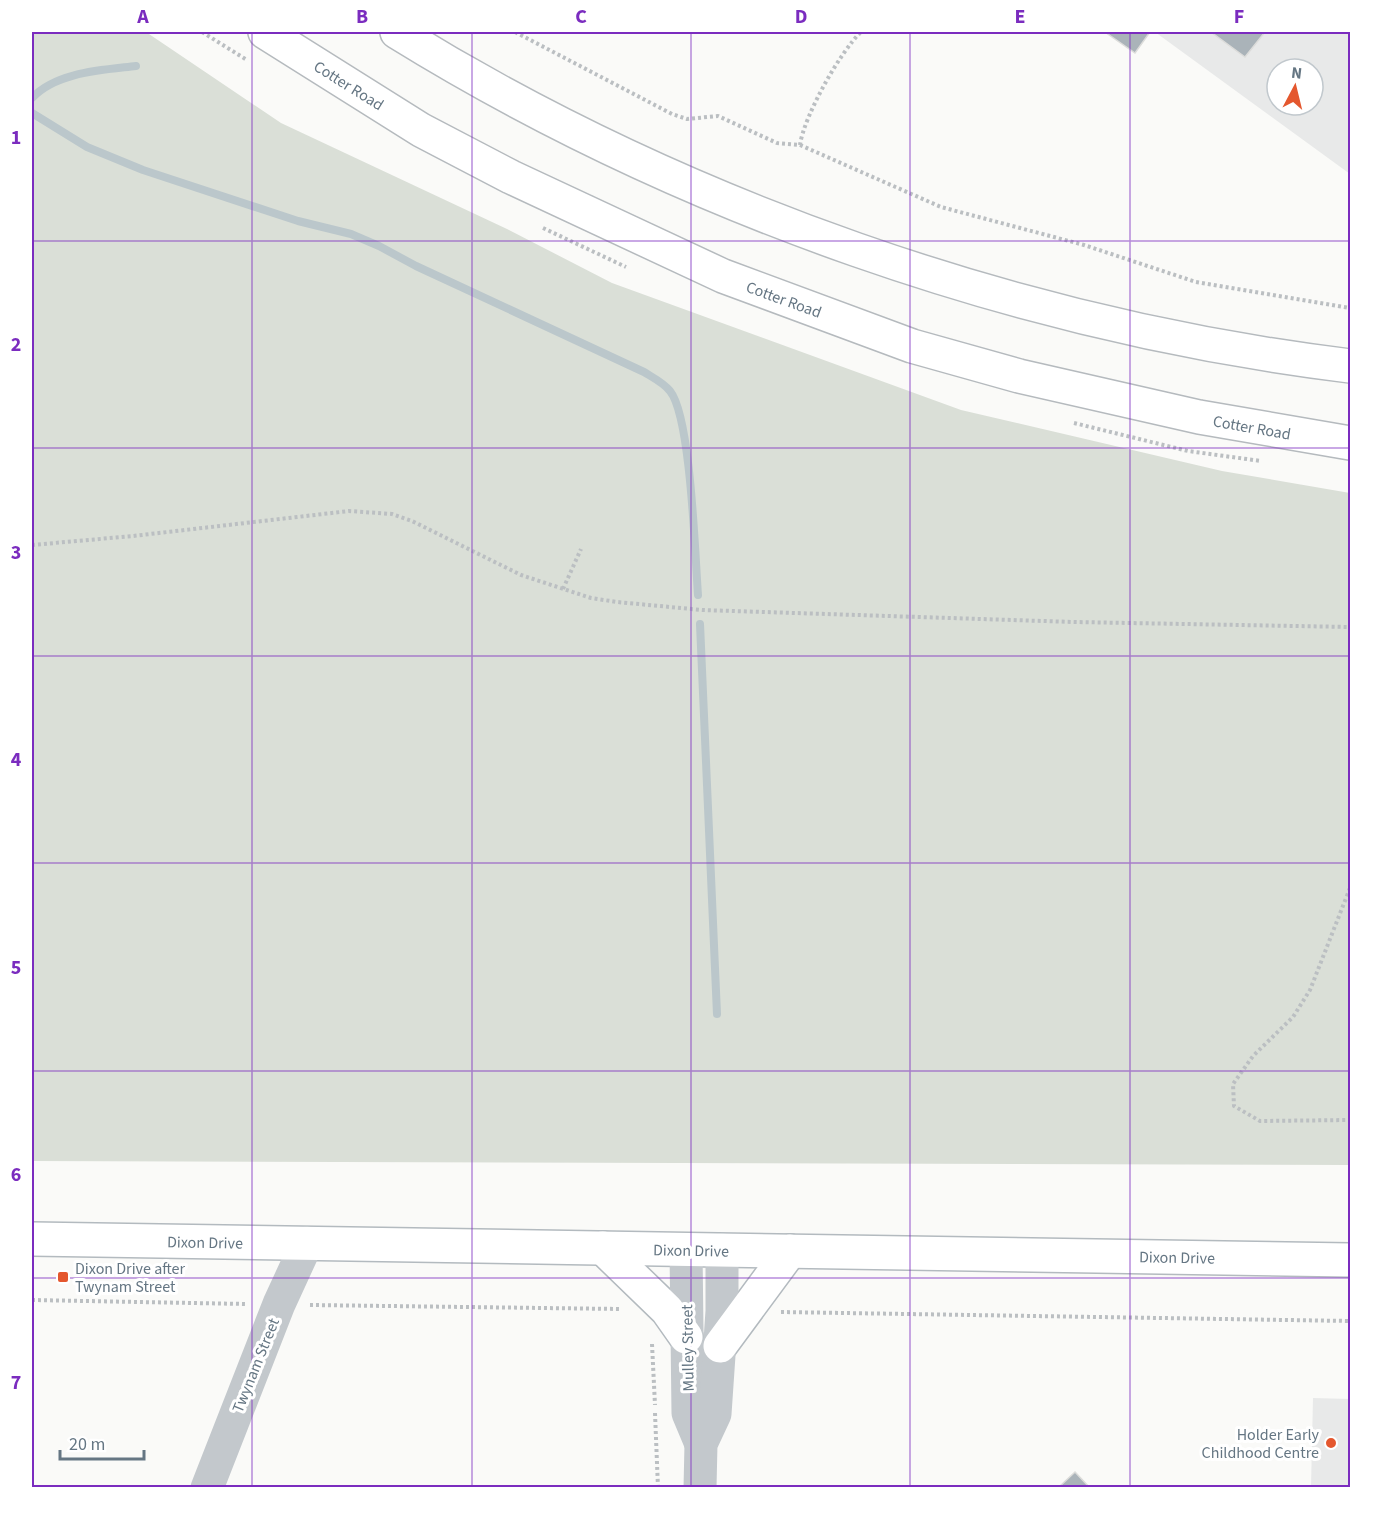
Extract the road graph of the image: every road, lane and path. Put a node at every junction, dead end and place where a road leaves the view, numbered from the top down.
1 (265, 32) edge
2 (397, 32) edge
3 (515, 32) edge
4 (861, 32) edge
5 (800, 145) junction
6 (1350, 308) edge
7 (1350, 366) edge
8 (1350, 443) edge
9 (32, 545) edge
10 (581, 549) dead end
11 (563, 589) junction
12 (1350, 627) edge
13 (1350, 888) edge
14 (1350, 1120) edge
15 (32, 1239) edge
16 (308, 1243) junction
17 (603, 1248) junction
18 (686, 1250) junction
19 (722, 1250) junction
20 (790, 1251) junction
21 (1350, 1260) edge
22 (652, 1334) dead end
23 (686, 1337) junction
24 (720, 1346) junction
25 (701, 1444) junction
26 (207, 1488) edge
27 (658, 1488) edge
28 (700, 1488) edge

1 - 8 main road, Cotter Road
2 - 7 main road
3 - 5 path
4 - 5 path
5 - 6 path
9 - 11 path
10 - 11 path
11 - 12 path
13 - 14 path
15 - 16 main road, Dixon Drive
16 - 17 main road, Dixon Drive
16 - 26 street, Twynam Street
17 - 18 main road, Dixon Drive
17 - 23 main road
18 - 19 main road, Dixon Drive
18 - 23 street, Mulley Street
19 - 20 main road, Dixon Drive
19 - 24 street, Mulley Street
20 - 21 main road, Dixon Drive
20 - 24 main road
22 - 27 path
23 - 25 street, Mulley Street
24 - 25 street, Mulley Street
25 - 28 street, Mulley Street

